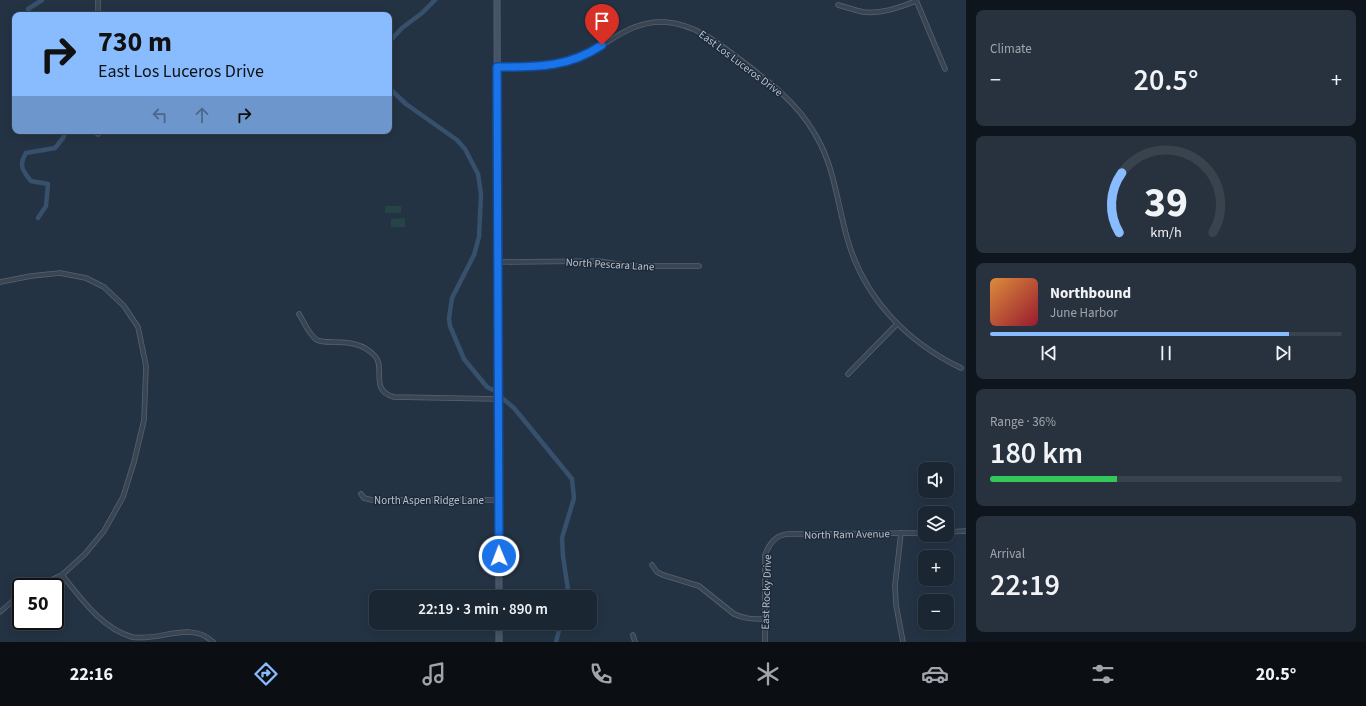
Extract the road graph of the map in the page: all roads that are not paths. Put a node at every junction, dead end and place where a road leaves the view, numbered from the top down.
1 (98, 0) edge
2 (497, 0) edge
3 (916, 1) edge
4 (838, 5) dead end
5 (98, 12) edge
6 (497, 67) junction
7 (945, 69) dead end
8 (497, 262) junction
9 (699, 266) dead end
10 (0, 282) edge
11 (300, 314) dead end
12 (897, 324) junction
13 (960, 368) dead end
14 (848, 374) dead end
15 (498, 399) junction
16 (362, 494) dead end
17 (498, 500) junction
18 (966, 531) edge
19 (954, 532) edge
20 (900, 533) junction
21 (918, 533) edge
22 (771, 542) joint
23 (652, 566) dead end
24 (62, 575) junction
25 (56, 578) edge
26 (499, 590) edge
27 (12, 602) edge
28 (0, 612) edge
29 (765, 619) junction
30 (499, 630) edge
31 (633, 635) dead end
32 (213, 642) edge
33 (499, 642) edge
34 (635, 642) edge
35 (765, 642) edge
36 (903, 642) edge

1 - 5 street
2 - 6 main road
3 - 4 street
3 - 7 street
6 - 8 main road
6 - 12 street, East Los Luceros Drive
8 - 9 street, North Pescara Lane
8 - 15 main road
10 - 24 street
11 - 15 street
12 - 13 street, East Los Luceros Drive
12 - 14 street
15 - 17 main road
16 - 17 street, North Aspen Ridge Lane
17 - 26 main road
18 - 19 street
20 - 21 street, North Ram Avenue
20 - 22 street, North Ram Avenue
20 - 36 street
22 - 29 street, East Rocky Drive
23 - 29 street
24 - 25 street
24 - 32 street
27 - 28 street
29 - 35 street, East Rocky Drive
30 - 33 main road
31 - 34 street

